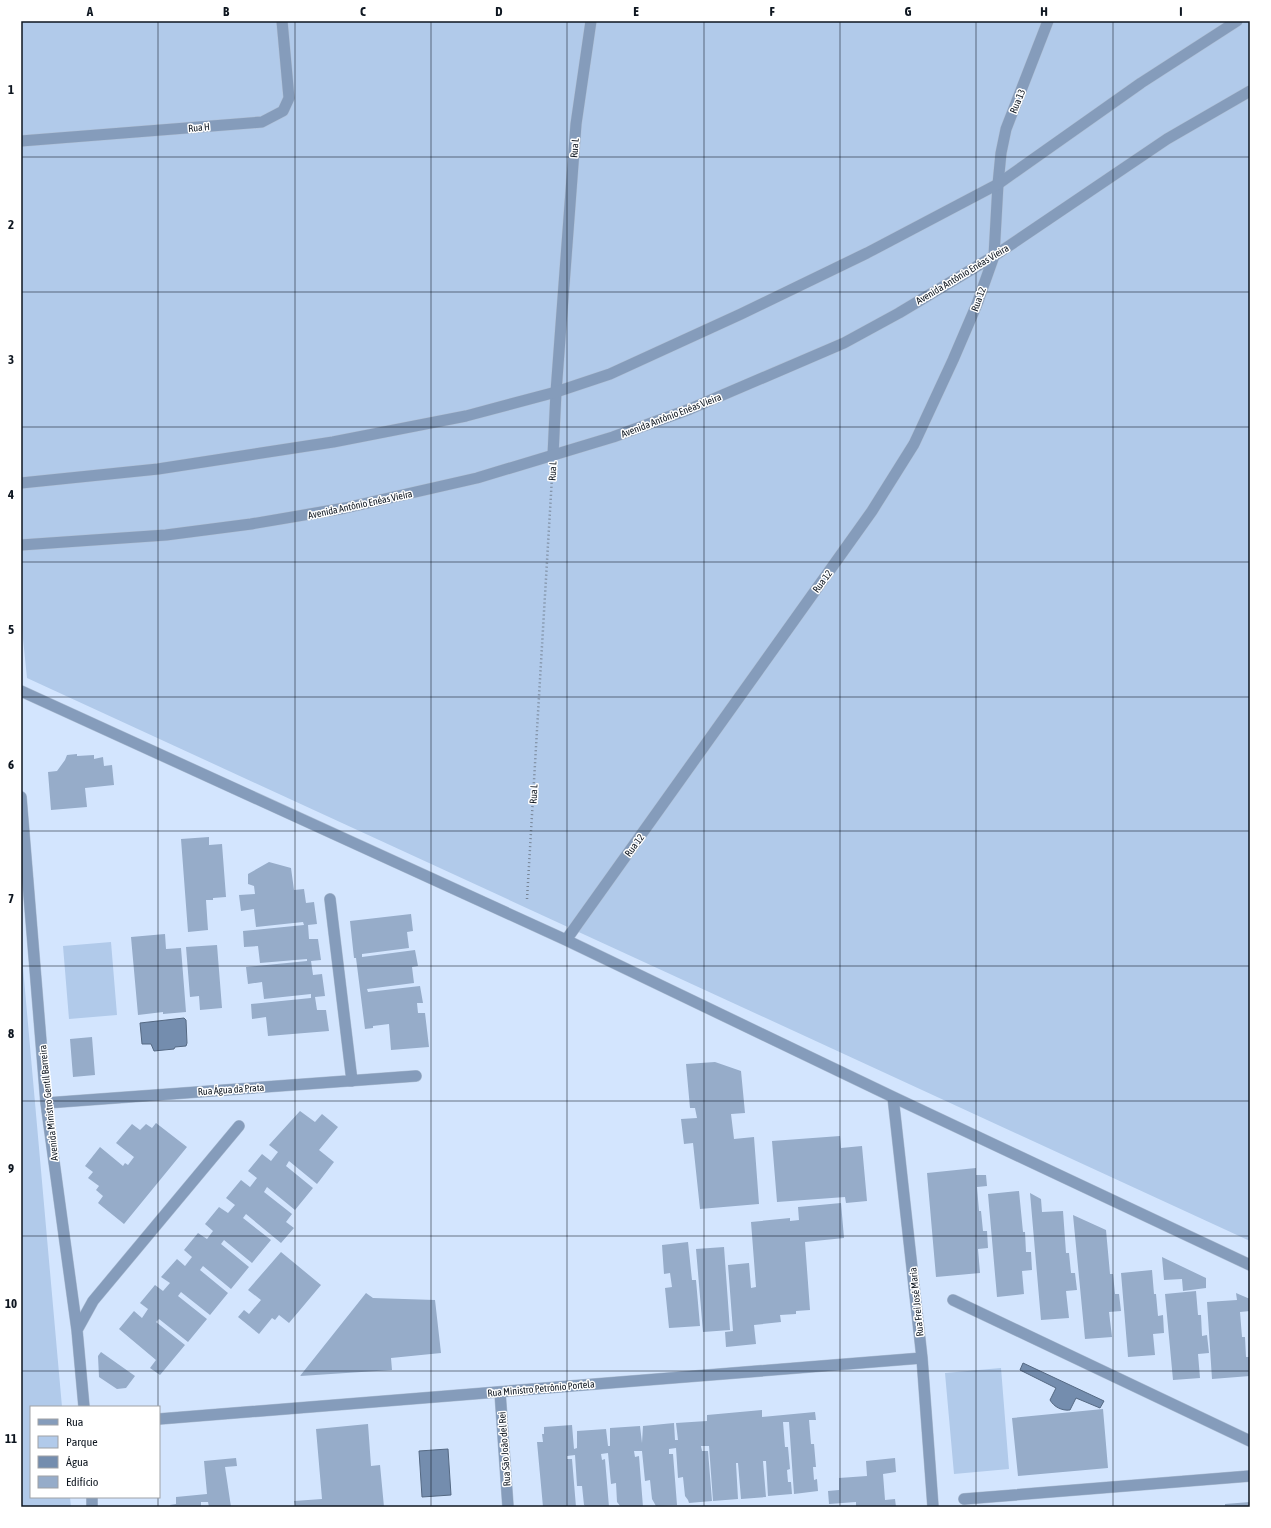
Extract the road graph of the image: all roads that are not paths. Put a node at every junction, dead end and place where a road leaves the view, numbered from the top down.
1 (282, 21) edge
2 (591, 21) edge
3 (1048, 21) edge
4 (1237, 21) edge
5 (1250, 91) edge
6 (21, 141) edge
7 (998, 184) junction
8 (994, 256) junction
9 (556, 392) junction
10 (553, 455) junction
11 (21, 484) edge
12 (21, 545) edge
13 (21, 691) edge
14 (21, 797) edge
15 (330, 899) dead end
16 (566, 940) junction
17 (416, 1076) dead end
18 (352, 1081) junction
19 (893, 1097) junction
20 (46, 1103) junction
21 (239, 1126) dead end
22 (1250, 1265) edge
23 (953, 1300) dead end
24 (77, 1330) junction
25 (922, 1358) junction
26 (500, 1392) junction
27 (84, 1406) edge
28 (160, 1419) edge
29 (1250, 1441) edge
30 (1250, 1476) edge
31 (964, 1499) dead end
32 (508, 1507) edge
33 (933, 1507) edge

1 - 6 street, Rua H
2 - 9 street, Rua L
3 - 7 street, Rua 13
4 - 7 street
5 - 8 street, Avenida Antônio Enéas Vieira
7 - 8 street, Rua 12
7 - 9 street
8 - 10 street, Avenida Antônio Enéas Vieira
8 - 16 street, Rua 12
9 - 10 street, Rua L
9 - 11 street
10 - 12 street, Avenida Antônio Enéas Vieira
13 - 16 street
14 - 20 street, Avenida Ministro Gentil Barreira
15 - 18 street
16 - 19 street
17 - 18 street, Rua Água da Prata
18 - 20 street, Rua Água da Prata
19 - 22 street
19 - 25 street, Rua Frei José Maria
20 - 24 street, Avenida Ministro Gentil Barreira
21 - 24 street
23 - 29 street
24 - 27 street, Avenida Ministro Gentil Barreira
25 - 26 street, Rua Ministro Petrônio Portela
25 - 33 street, Rua Frei José Maria
26 - 28 street, Rua Ministro Petrônio Portela
26 - 32 street, Rua São João del Rei
30 - 31 street

